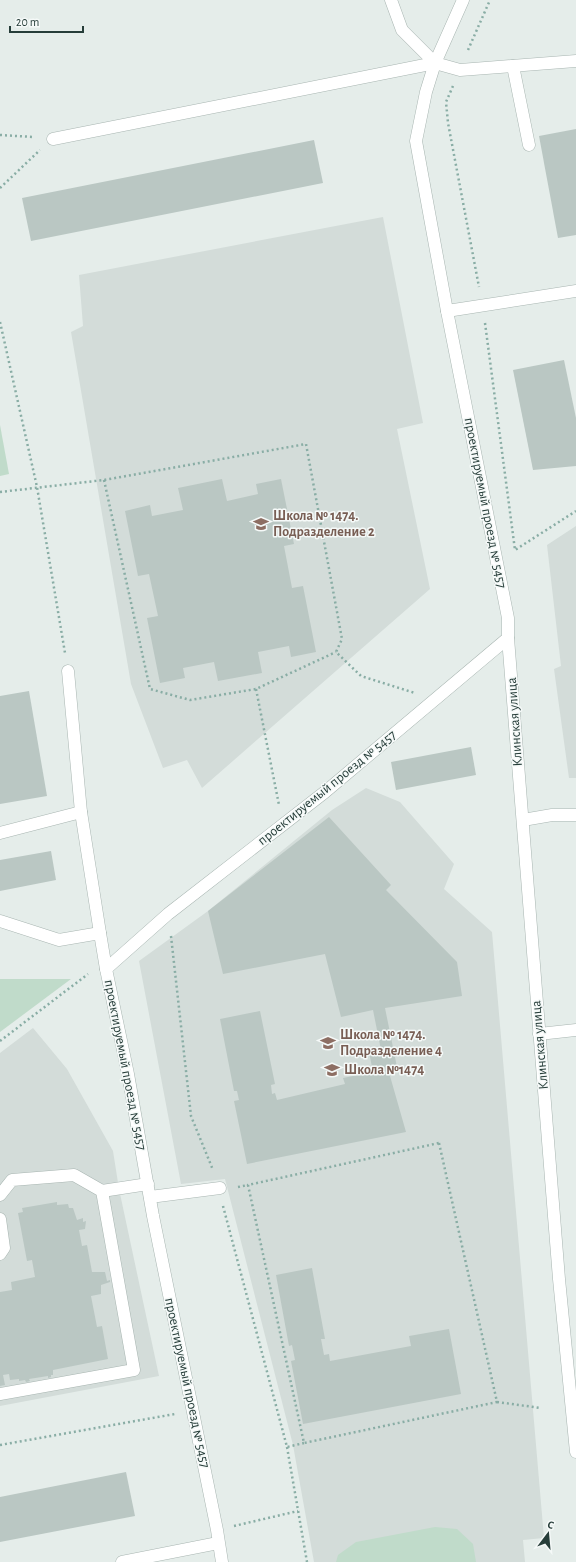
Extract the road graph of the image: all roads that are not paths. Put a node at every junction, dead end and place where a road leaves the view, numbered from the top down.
1 (391, 0) edge
2 (463, 0) edge
3 (576, 61) edge
4 (435, 63) junction
5 (513, 66) junction
6 (53, 139) road end
7 (529, 145) dead end
8 (576, 291) edge
9 (447, 311) junction
10 (508, 638) junction
11 (68, 671) road end
12 (80, 812) junction
13 (576, 815) edge
14 (522, 820) junction
15 (0, 833) edge
16 (0, 921) edge
17 (100, 933) junction
18 (106, 969) junction
19 (576, 1030) edge
20 (539, 1034) junction
21 (148, 1184) junction
22 (220, 1188) dead end
23 (102, 1192) junction
24 (0, 1195) edge
25 (150, 1197) junction
26 (0, 1219) edge
27 (0, 1254) edge
28 (0, 1394) edge
29 (576, 1452) edge
30 (218, 1543) junction
31 (122, 1562) edge
32 (222, 1562) edge

1 - 4 street
2 - 4 street, проектируемый проезд № 5457
3 - 5 street
4 - 5 street
4 - 6 street
4 - 9 street, проектируемый проезд № 5457
5 - 7 street
8 - 9 street
9 - 10 street, проектируемый проезд № 5457
10 - 14 street, Клинская улица
10 - 18 street, проектируемый проезд № 5457
11 - 12 street
12 - 15 street
12 - 17 street
13 - 14 street
14 - 20 street, Клинская улица
16 - 17 street
17 - 18 street
18 - 21 street, проектируемый проезд № 5457
19 - 20 street
20 - 29 street, Клинская улица
21 - 23 street
21 - 25 street, проектируемый проезд № 5457
22 - 25 street
23 - 24 street
23 - 28 street
25 - 30 street, проектируемый проезд № 5457
26 - 27 street
30 - 31 street
30 - 32 street, проектируемый проезд № 5457

